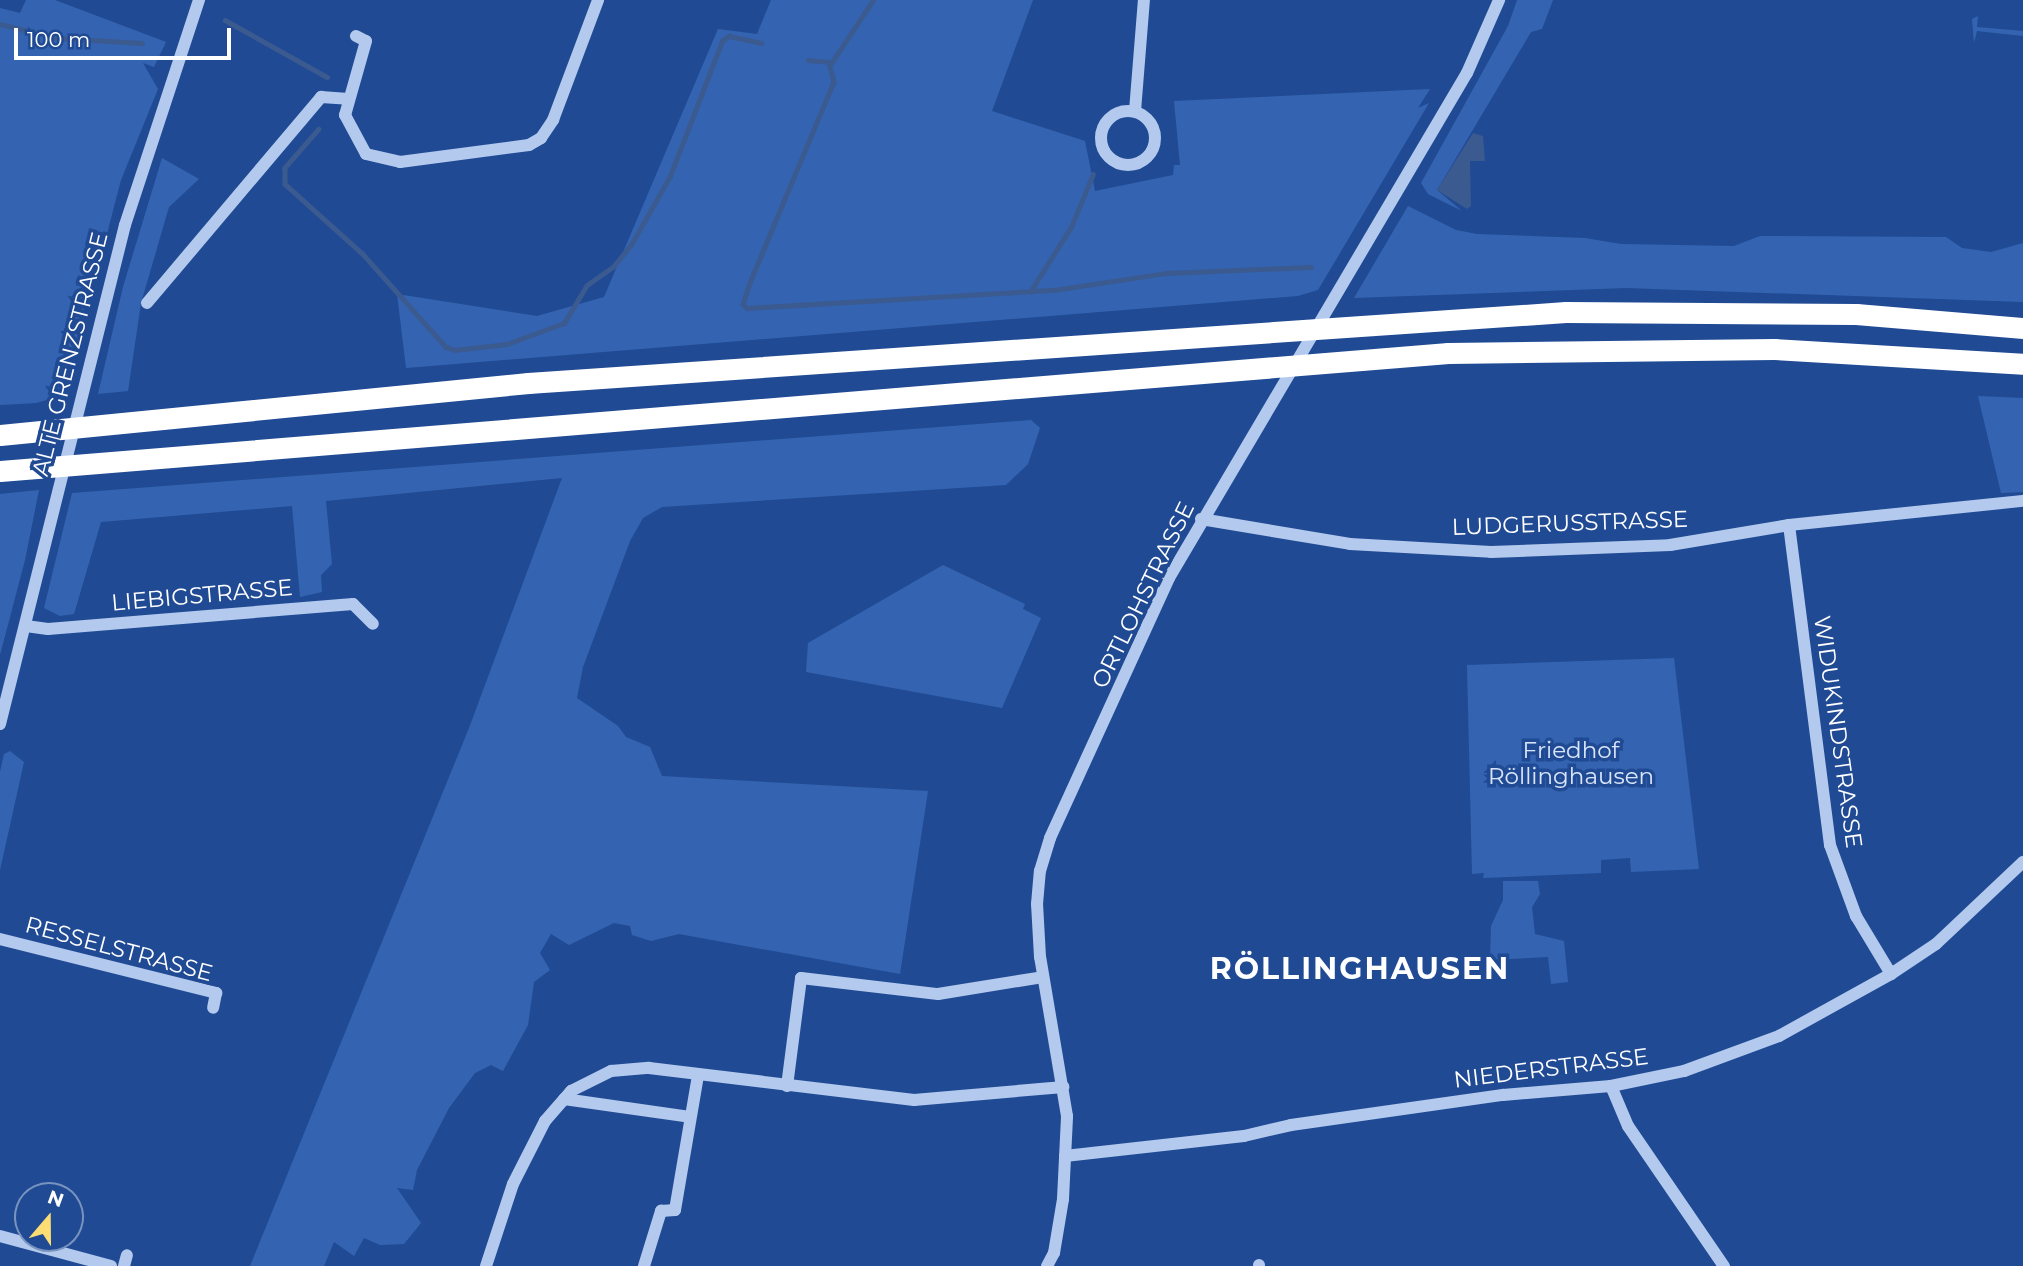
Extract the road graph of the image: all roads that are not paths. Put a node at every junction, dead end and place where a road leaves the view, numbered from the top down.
1 (199, 0) edge
2 (598, 0) edge
3 (1144, 0) edge
4 (1499, 0) edge
5 (356, 36) dead end
6 (348, 99) junction
7 (1135, 111) junction
8 (147, 303) dead end
9 (2023, 328) edge
10 (2023, 364) edge
11 (0, 435) edge
12 (0, 471) edge
13 (2023, 501) edge
14 (1202, 520) junction
15 (1789, 525) junction
16 (373, 624) dead end
17 (26, 626) junction
18 (0, 723) edge
19 (2023, 862) edge
20 (0, 939) edge
21 (1891, 974) junction
22 (1043, 977) junction
23 (213, 1008) dead end
24 (698, 1075) junction
25 (787, 1086) junction
26 (1611, 1086) junction
27 (1063, 1087) junction
28 (564, 1099) junction
29 (690, 1117) junction
30 (1065, 1156) junction
31 (0, 1236) edge
32 (111, 1266) edge
33 (486, 1266) edge
34 (644, 1266) edge
35 (1048, 1266) edge
36 (1724, 1266) edge

1 - 17 street, ALTE GRENZSTRASSE
2 - 6 street
3 - 7 street
4 - 14 street, ORTLOHSTRASSE
5 - 6 street
6 - 8 street
7 - 7 street
9 - 11 highway
10 - 12 highway
13 - 15 street, LUDGERUSSTRASSE
14 - 15 street, LUDGERUSSTRASSE
14 - 22 street, ORTLOHSTRASSE
15 - 21 street, WIDUKINDSTRASSE
16 - 17 street, LIEBIGSTRASSE
17 - 18 street, ALTE GRENZSTRASSE
19 - 21 street, NIEDERSTRASSE
20 - 23 street, RESSELSTRASSE
21 - 26 street, NIEDERSTRASSE
22 - 25 street
22 - 27 street, ORTLOHSTRASSE
24 - 25 street
24 - 28 street
24 - 29 street
25 - 27 street
26 - 30 street, NIEDERSTRASSE
26 - 36 street
27 - 30 street, ORTLOHSTRASSE
28 - 29 street
28 - 33 street
29 - 34 street
30 - 35 street, ORTLOHSTRASSE
31 - 32 street

